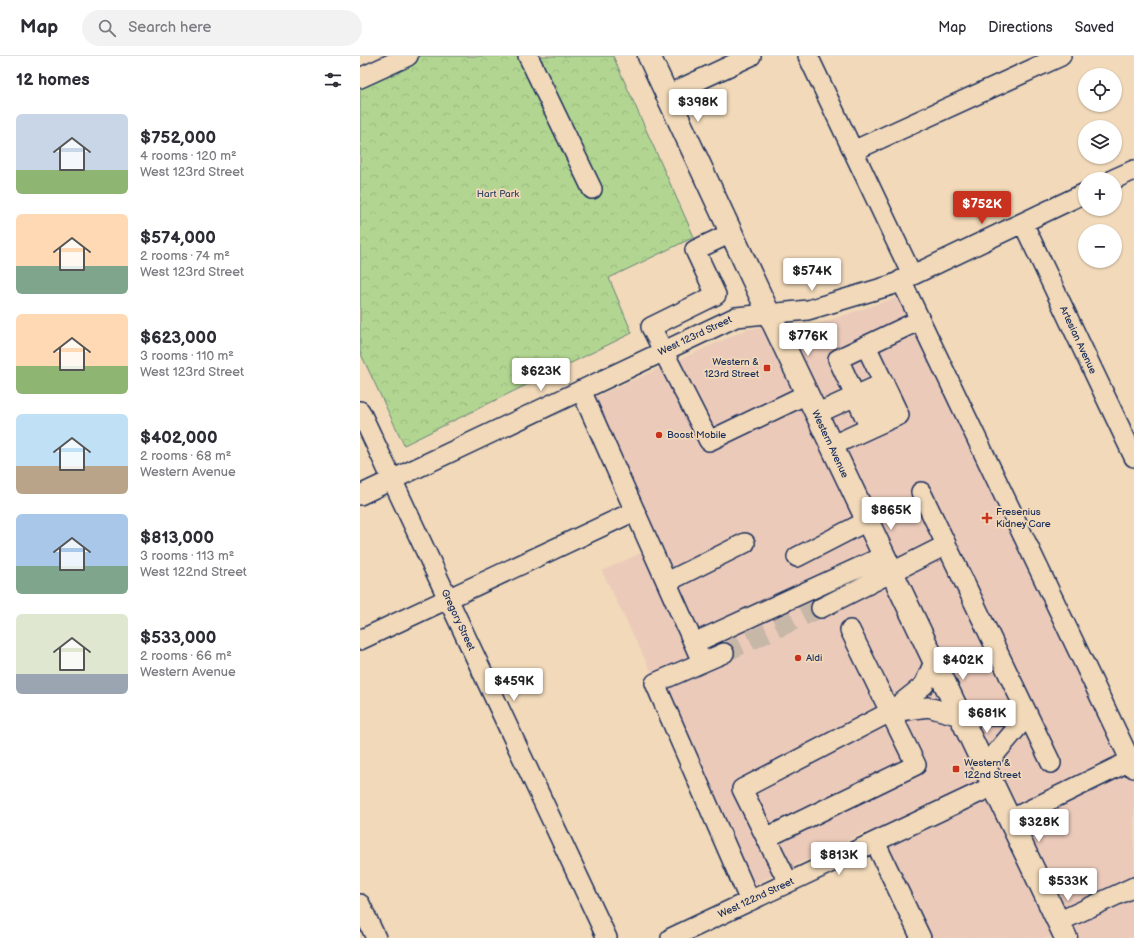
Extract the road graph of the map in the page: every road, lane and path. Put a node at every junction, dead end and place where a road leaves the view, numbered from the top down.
1 (408, 56) edge
2 (528, 56) edge
3 (649, 56) edge
4 (751, 56) edge
5 (808, 56) edge
6 (1061, 56) edge
7 (360, 78) edge
8 (667, 95) junction
9 (853, 152) junction
10 (1134, 170) edge
11 (1122, 175) edge
12 (592, 189) dead end
13 (1078, 196) edge
14 (1023, 223) junction
15 (731, 233) junction
16 (907, 278) junction
17 (768, 314) junction
18 (920, 320) junction
19 (866, 346) junction
20 (663, 352) junction
21 (884, 383) junction
22 (581, 390) junction
23 (807, 394) junction
24 (360, 411) edge
25 (863, 413) junction
26 (816, 414) junction
27 (831, 446) junction
28 (1134, 457) edge
29 (393, 479) junction
30 (921, 492) dead end
31 (360, 494) edge
32 (635, 511) junction
33 (868, 522) junction
34 (745, 543) dead end
35 (946, 545) junction
36 (797, 557) dead end
37 (888, 564) junction
38 (666, 582) junction
39 (448, 598) junction
40 (821, 608) tunnel mouth
41 (850, 630) dead end
42 (360, 640) edge
43 (694, 644) junction
44 (724, 653) tunnel mouth
45 (702, 662) junction
46 (934, 662) junction
47 (890, 712) junction
48 (960, 716) junction
49 (1027, 716) junction
50 (1051, 763) dead end
51 (1133, 763) edge
52 (984, 766) junction
53 (993, 786) junction
54 (1009, 820) junction
55 (766, 838) junction
56 (875, 842) junction
57 (788, 882) junction
58 (1134, 887) edge
59 (750, 901) junction
60 (360, 904) edge
61 (1062, 930) edge
62 (376, 938) edge
63 (607, 938) edge
64 (671, 938) edge
65 (920, 938) edge

1 - 7 street
2 - 12 street
3 - 8 main road, Western Avenue
4 - 8 street
5 - 9 street
6 - 9 street
8 - 15 main road, Western Avenue
9 - 16 street
10 - 11 street
13 - 14 street, West 123rd Street
14 - 16 street, West 123rd Street
14 - 28 street, Artesian Avenue
15 - 17 main road, Western Avenue
15 - 20 street
16 - 17 street, West 123rd Street
16 - 18 street
17 - 20 street, West 123rd Street
17 - 23 main road, Western Avenue
18 - 19 street
18 - 51 street
19 - 21 street
19 - 25 street
20 - 22 street, West 123rd Street
20 - 23 street
21 - 25 street
21 - 25 street
22 - 29 street, West 123rd Street
22 - 32 street
23 - 26 main road, Western Avenue
24 - 29 street, Gregory Street
25 - 26 street
25 - 27 street
26 - 27 main road, Western Avenue
27 - 33 main road, Western Avenue
29 - 31 street, West 123rd Street
29 - 39 street, Gregory Street
30 - 35 street
32 - 38 street
32 - 39 street
33 - 36 street
33 - 37 main road, Western Avenue
34 - 38 street
35 - 37 street
35 - 49 street
37 - 40 street
37 - 43 street
37 - 46 main road, Western Avenue
38 - 43 street
39 - 42 street
39 - 63 street, Gregory Street
41 - 47 street
43 - 45 street
44 - 45 street
45 - 59 street
46 - 47 street
46 - 48 main road, Western Avenue
47 - 48 street
47 - 55 street
47 - 55 street
48 - 49 street
48 - 52 main road, Western Avenue
49 - 50 street
49 - 52 street
51 - 54 street
52 - 53 main road, Western Avenue
53 - 54 main road, Western Avenue
53 - 56 street, West 122nd Street
54 - 61 main road, Western Avenue
55 - 57 street
56 - 57 street, West 122nd Street
56 - 65 street
57 - 59 street, West 122nd Street
58 - 61 street
59 - 64 street, West 122nd Street
60 - 62 street

